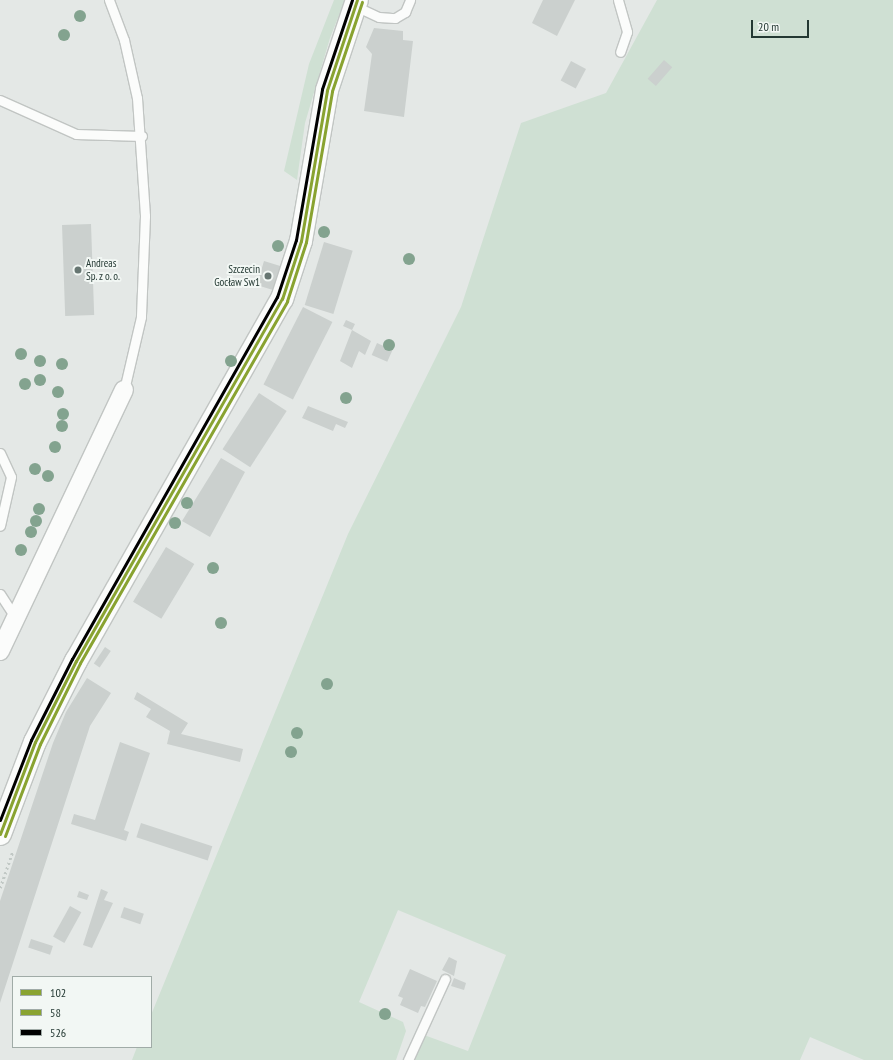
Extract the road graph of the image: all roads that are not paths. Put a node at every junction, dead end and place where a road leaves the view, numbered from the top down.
1 (109, 0) edge
2 (410, 0) edge
3 (618, 0) edge
4 (356, 3) edge
5 (620, 52) dead end
6 (0, 100) edge
7 (142, 136) junction
8 (124, 390) joint
9 (0, 453) edge
10 (0, 526) edge
11 (0, 594) edge
12 (16, 619) junction
13 (0, 651) edge
14 (0, 834) edge
15 (445, 979) dead end
16 (408, 1060) edge

1 - 7 lane
2 - 4 lane
3 - 5 lane
4 - 14 street
6 - 7 lane
7 - 8 lane
8 - 12 street
9 - 10 lane
11 - 12 lane
12 - 13 street
15 - 16 lane

